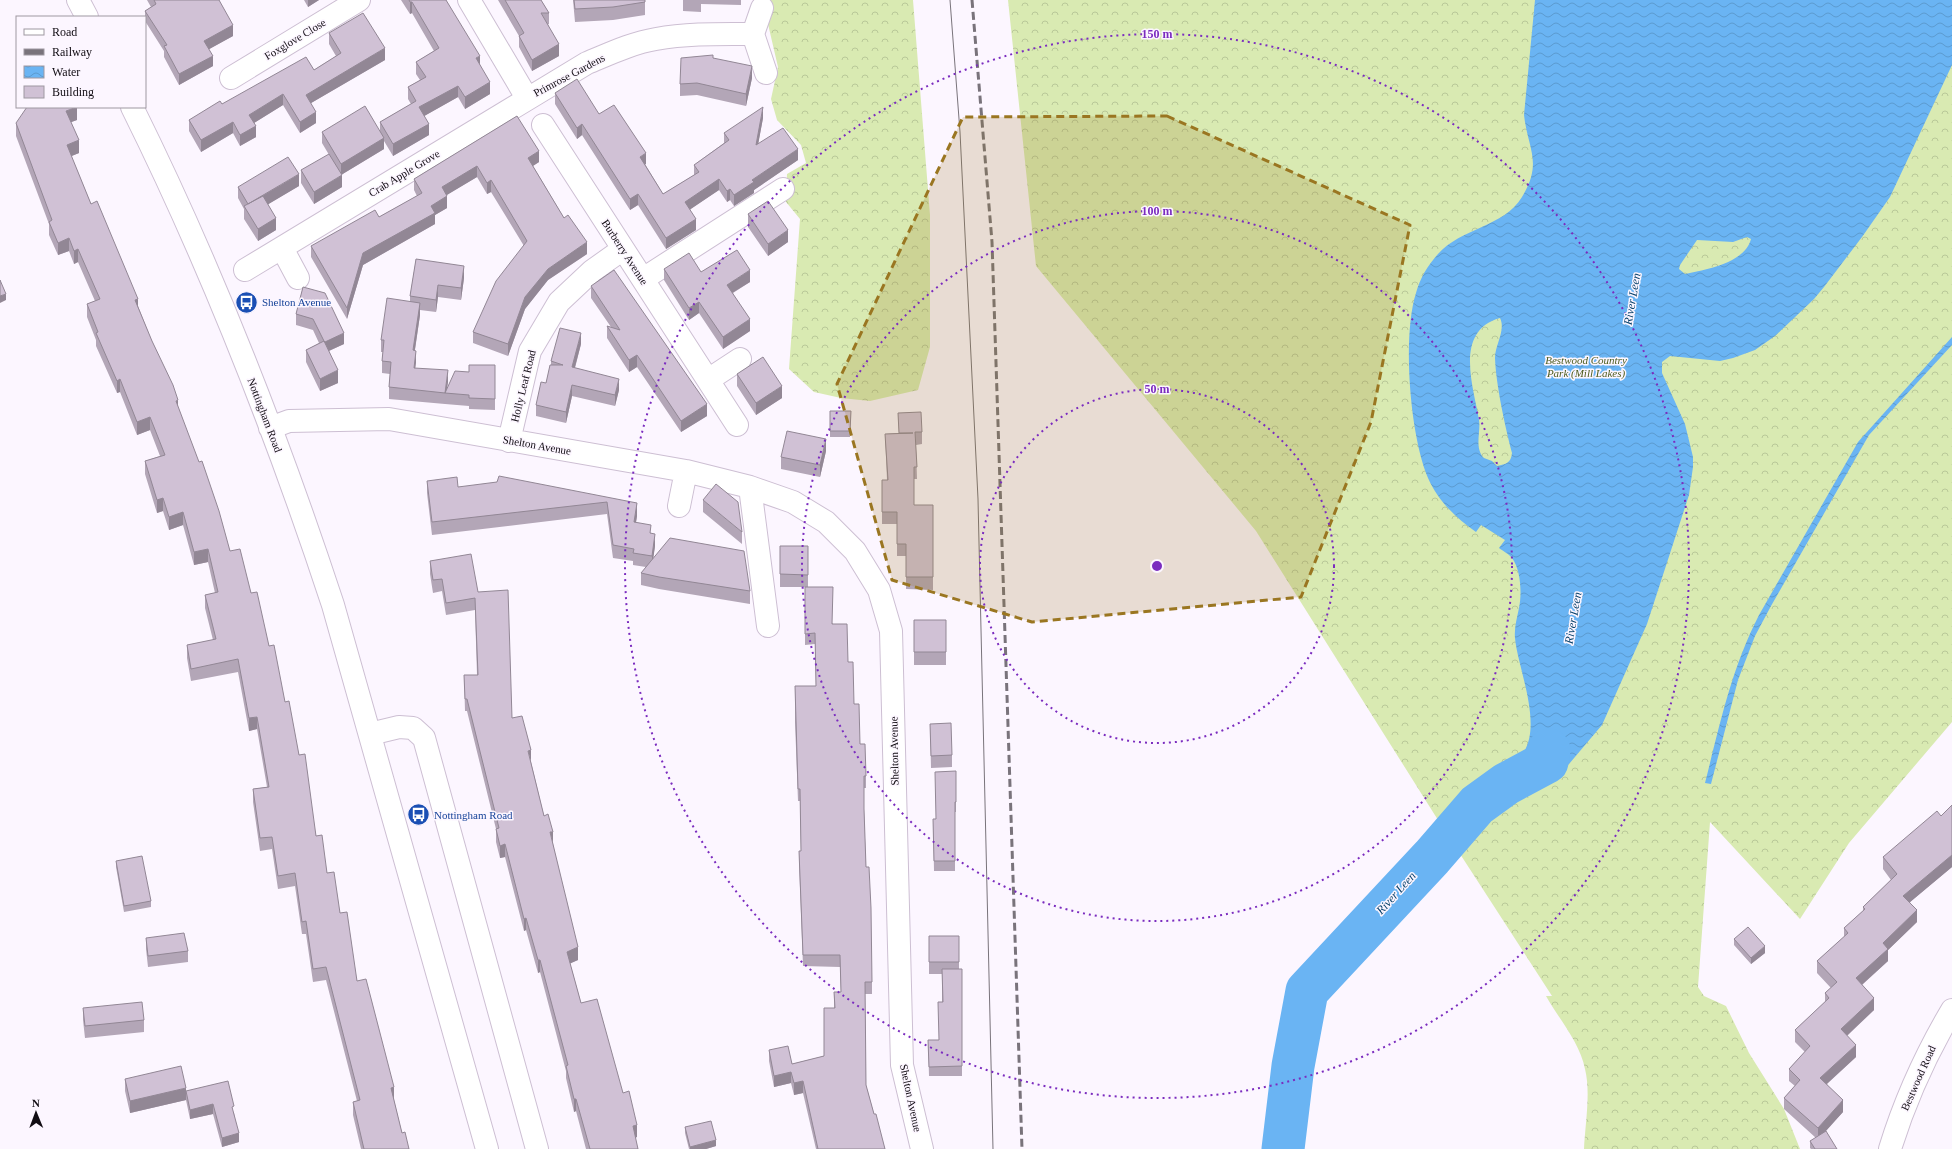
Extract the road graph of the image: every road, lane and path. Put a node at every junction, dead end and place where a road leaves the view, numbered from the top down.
1 (78, 0) edge
2 (359, 0) edge
3 (469, 0) edge
4 (762, 8) dead end
5 (86, 16) edge
6 (753, 34) junction
7 (766, 73) dead end
8 (231, 78) dead end
9 (527, 98) junction
10 (132, 108) edge
11 (543, 125) dead end
12 (783, 189) dead end
13 (282, 248) junction
14 (623, 249) junction
15 (245, 270) dead end
16 (298, 278) dead end
17 (643, 279) junction
18 (740, 359) dead end
19 (708, 380) junction
20 (737, 425) dead end
21 (270, 428) junction
22 (509, 441) junction
23 (686, 471) junction
24 (750, 487) junction
25 (679, 506) dead end
26 (768, 626) dead end
27 (370, 734) junction
28 (1952, 1010) edge
29 (487, 1149) edge
30 (537, 1149) edge
31 (922, 1149) edge
32 (1890, 1149) edge

1 - 5 street
2 - 8 street, Foxglove Close
3 - 9 street
4 - 6 street
6 - 7 street
6 - 9 street, Primrose Gardens
9 - 13 street, Crab Apple Grove
10 - 21 street, Nottingham Road
11 - 14 street, Burberry Avenue
12 - 17 street
13 - 15 street, Crab Apple Grove
13 - 16 street
14 - 17 street, Burberry Avenue
14 - 22 street, Holly Leaf Road
17 - 19 street, Burberry Avenue
18 - 19 street
19 - 20 street, Burberry Avenue
21 - 22 street, Shelton Avenue
21 - 27 street, Nottingham Road
22 - 23 street, Shelton Avenue
23 - 24 street, Shelton Avenue
23 - 25 street
24 - 26 street
24 - 31 street, Shelton Avenue
27 - 29 street, Nottingham Road
27 - 30 street
28 - 32 street, Bestwood Road

